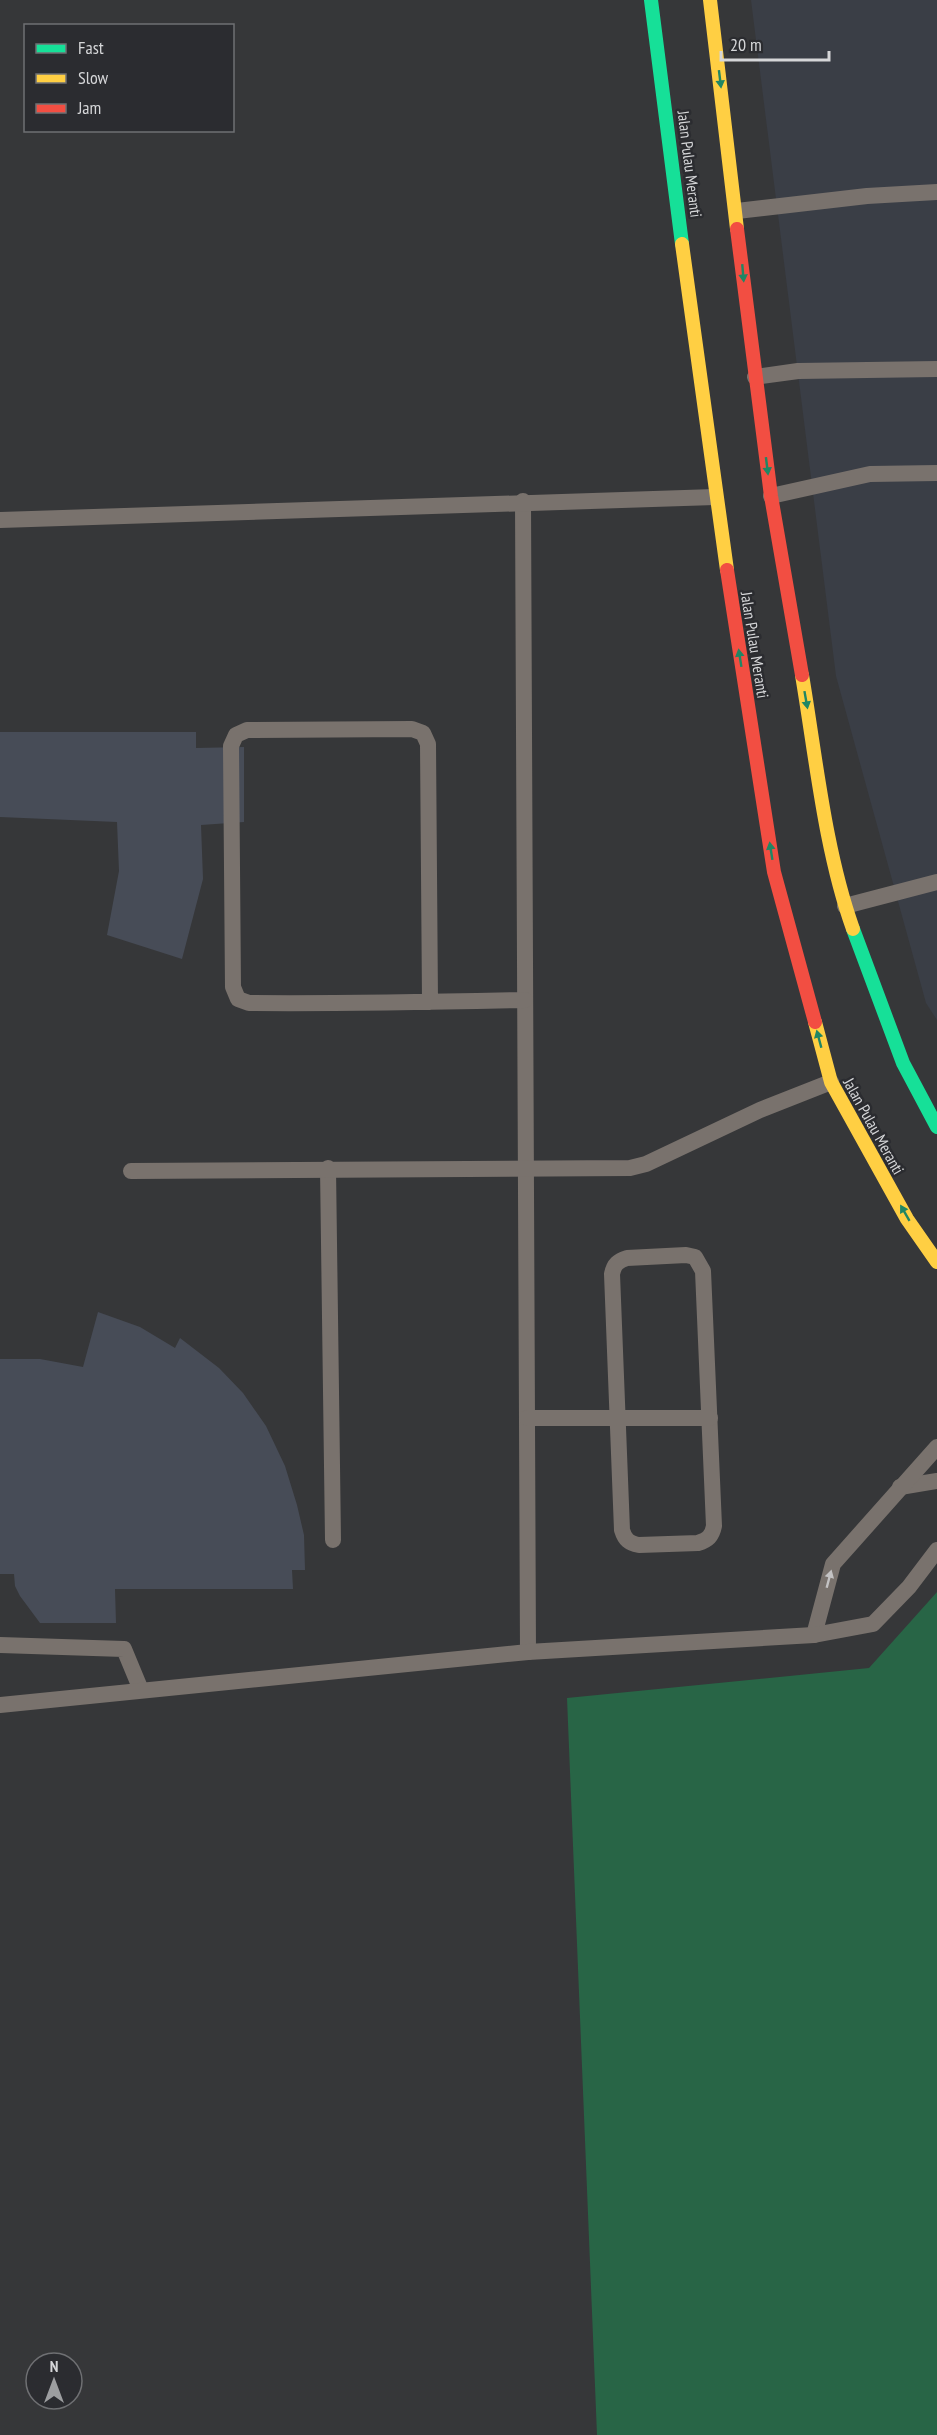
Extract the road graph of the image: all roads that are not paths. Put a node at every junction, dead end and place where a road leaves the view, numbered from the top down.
1 (651, 0) edge
2 (711, 0) edge
3 (937, 192) edge
4 (737, 211) junction
5 (937, 369) edge
6 (755, 377) junction
7 (937, 473) edge
8 (771, 496) junction
9 (715, 497) junction
10 (523, 501) junction
11 (0, 520) edge
12 (937, 882) edge
13 (844, 906) junction
14 (525, 1000) junction
15 (430, 1002) junction
16 (831, 1083) junction
17 (937, 1127) edge
18 (526, 1167) junction
19 (328, 1168) junction
20 (131, 1171) dead end
21 (937, 1262) edge
22 (527, 1418) junction
23 (618, 1418) junction
24 (710, 1418) junction
25 (937, 1447) edge
26 (937, 1481) edge
27 (900, 1487) junction
28 (333, 1540) dead end
29 (937, 1550) edge
30 (814, 1635) junction
31 (0, 1645) edge
32 (528, 1652) junction
33 (141, 1690) junction
34 (0, 1705) edge

1 - 9 main road, Jalan Pulau Meranti
2 -> 4 main road
3 - 4 lane
4 -> 6 main road
5 - 6 lane
6 -> 8 main road
7 - 8 lane
8 -> 13 main road
9 - 10 lane
16 -> 9 main road, Jalan Pulau Meranti
10 - 11 lane
10 - 14 lane
12 - 13 lane
13 - 17 main road
14 - 15 lane
14 - 18 lane
15 - 15 lane
16 - 18 lane
21 -> 16 main road, Jalan Pulau Meranti
18 - 19 lane
18 - 22 lane
19 - 20 lane
19 - 28 lane
22 - 23 lane
22 - 32 lane
23 - 24 lane
23 - 24 lane
23 - 24 lane
25 - 27 lane
26 - 27 lane
30 -> 27 lane
29 - 30 lane
30 - 32 lane
31 - 33 lane
32 - 33 lane
33 - 34 lane

